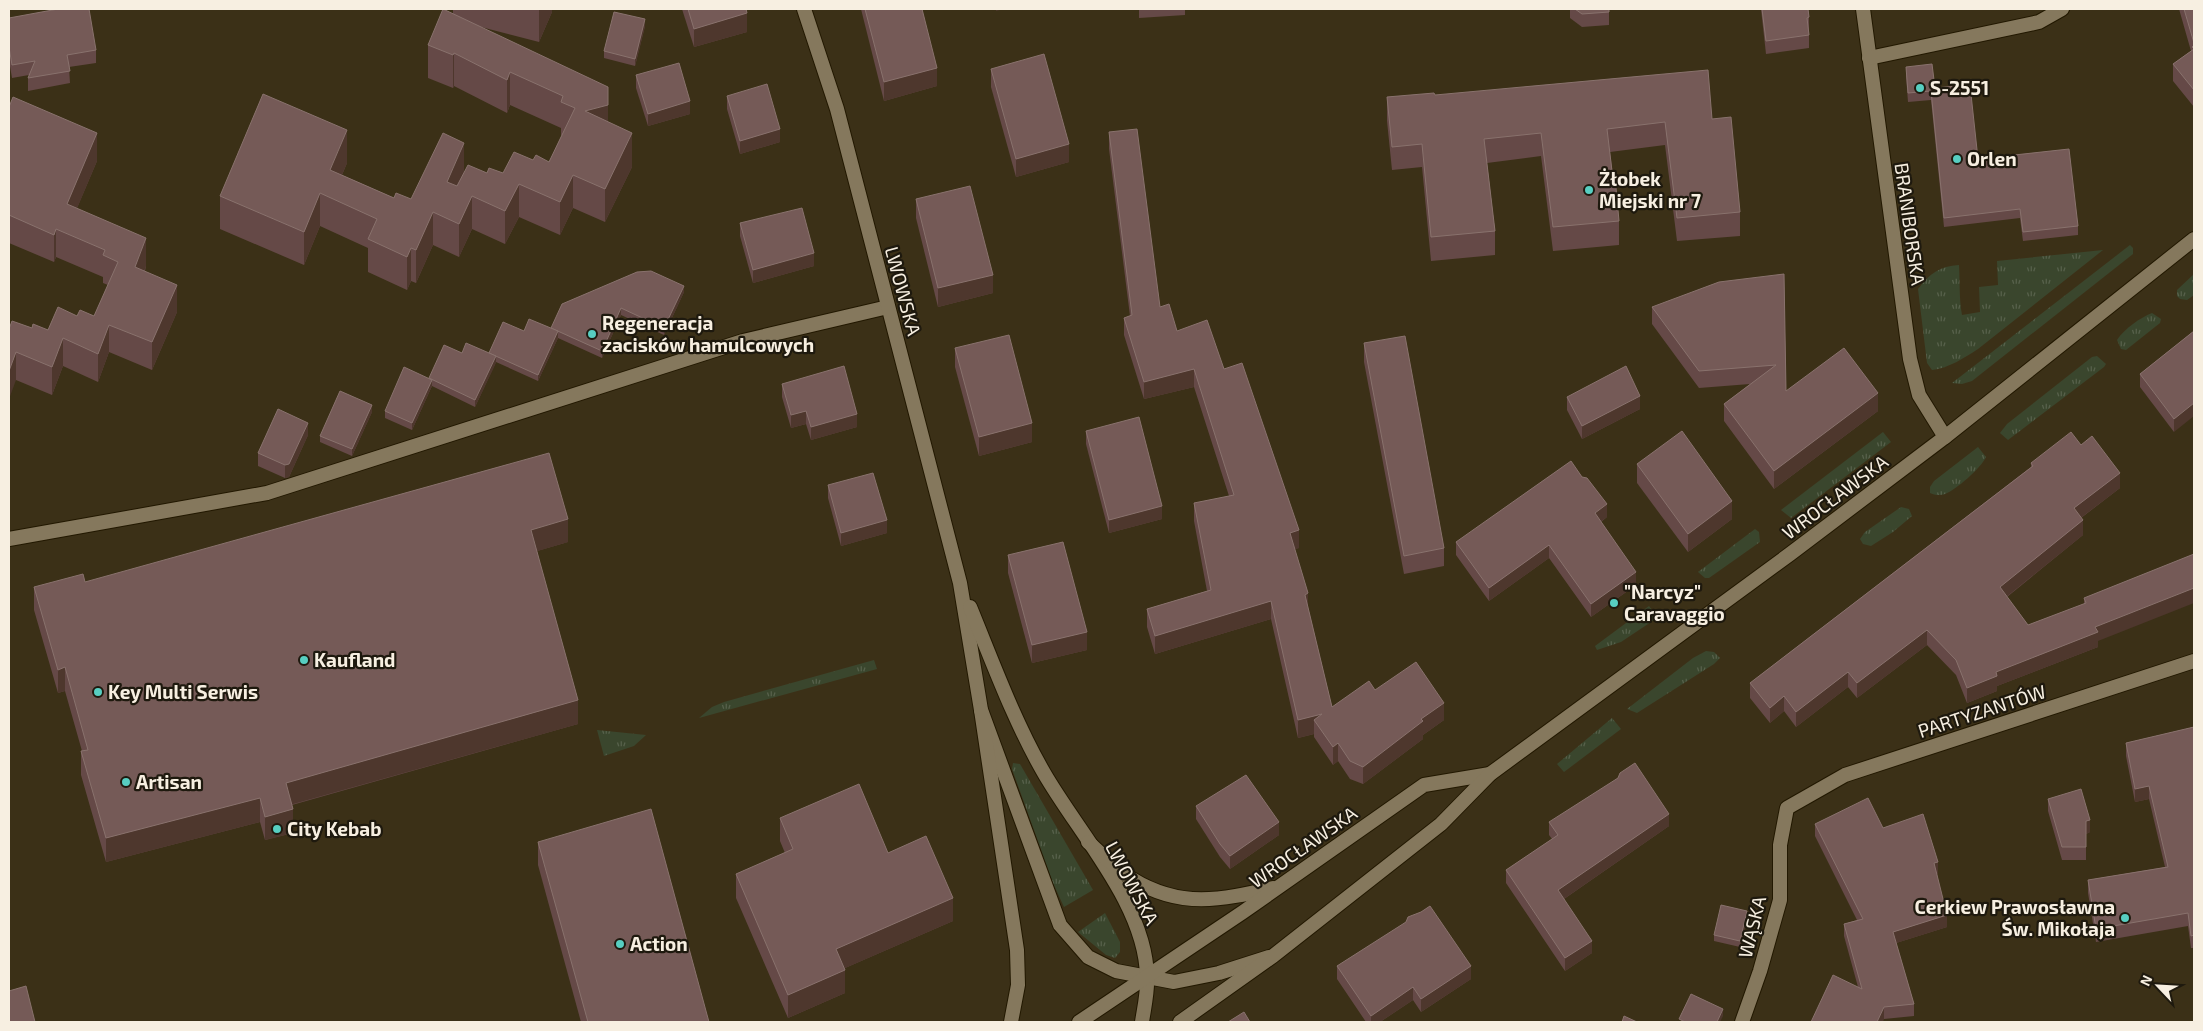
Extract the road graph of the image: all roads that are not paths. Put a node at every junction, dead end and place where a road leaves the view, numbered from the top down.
1 (804, 9) edge
2 (1863, 9) edge
3 (2062, 9) edge
4 (1869, 58) junction
5 (2194, 239) edge
6 (888, 307) junction
7 (1945, 437) junction
8 (9, 539) edge
9 (960, 584) junction
10 (2194, 661) edge
11 (982, 710) junction
12 (1490, 774) junction
13 (1787, 808) joint
14 (1088, 842) junction
15 (1279, 887) junction
16 (1273, 956) junction
17 (1147, 977) junction
18 (1011, 1022) edge
19 (1079, 1022) edge
20 (1142, 1022) edge
21 (1180, 1022) edge
22 (1742, 1022) edge

1 - 6 street, LWOWSKA
2 - 4 street, BRANIBORSKA
3 - 4 street
4 - 7 street, BRANIBORSKA
5 - 7 street, WROCŁAWSKA
6 - 8 street
6 - 9 street, LWOWSKA
7 - 12 street, WROCŁAWSKA
9 - 11 street, LWOWSKA
9 - 14 street, LWOWSKA
10 - 13 street, PARTYZANTÓW
11 - 17 street, LWOWSKA
11 - 18 street
12 - 15 street, WROCŁAWSKA
12 - 16 street, WROCŁAWSKA
13 - 22 street, WĄSKA
14 - 15 street
14 - 17 street, LWOWSKA
15 - 17 street, WROCŁAWSKA
16 - 17 street, WROCŁAWSKA
16 - 21 street, WROCŁAWSKA
17 - 19 street, WROCŁAWSKA
17 - 20 street

